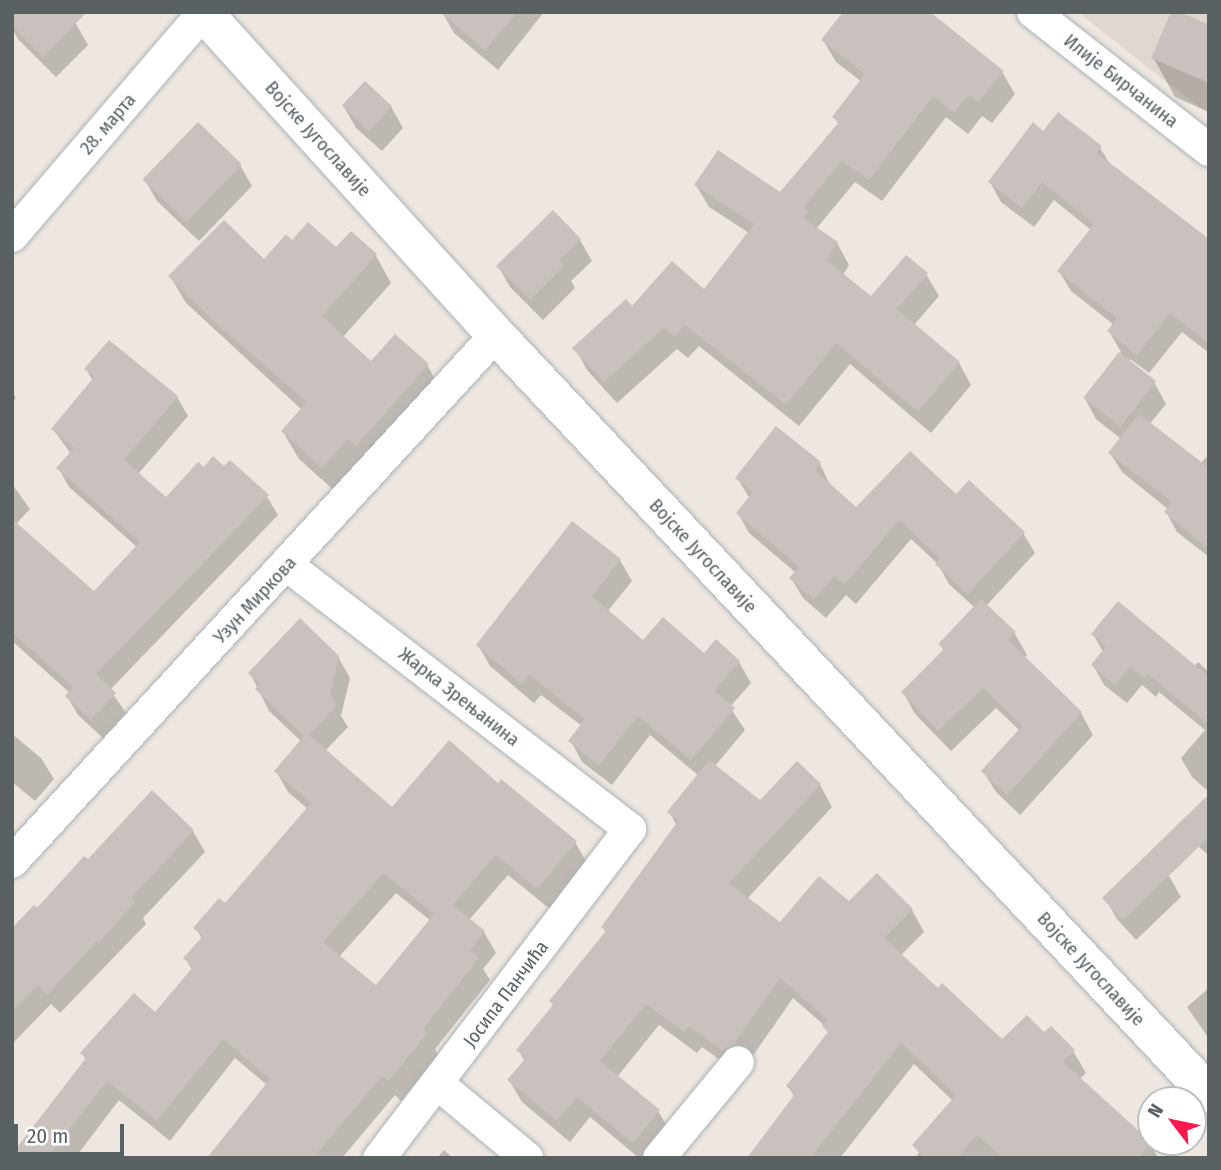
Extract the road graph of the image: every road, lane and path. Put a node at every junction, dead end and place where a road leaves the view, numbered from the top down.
1 (203, 12) edge
2 (1033, 12) edge
3 (1209, 150) edge
4 (12, 236) edge
5 (496, 335) junction
6 (287, 565) junction
7 (631, 829) joint
8 (12, 862) edge
9 (738, 1062) dead end
10 (438, 1084) junction
11 (1209, 1094) edge
12 (379, 1158) edge
13 (527, 1158) edge
14 (659, 1158) edge

1 - 4 street, 28. марта
1 - 5 main road, Војске Југославије
2 - 3 street, Илије Бирчанина
5 - 6 street, Узун Миркова
5 - 11 main road, Војске Југославије
6 - 7 street, Жарка Зрењанина
6 - 8 street, Узун Миркова
7 - 10 street, Јосипа Панчића
9 - 14 street
10 - 12 street, Јосипа Панчића
10 - 13 street

